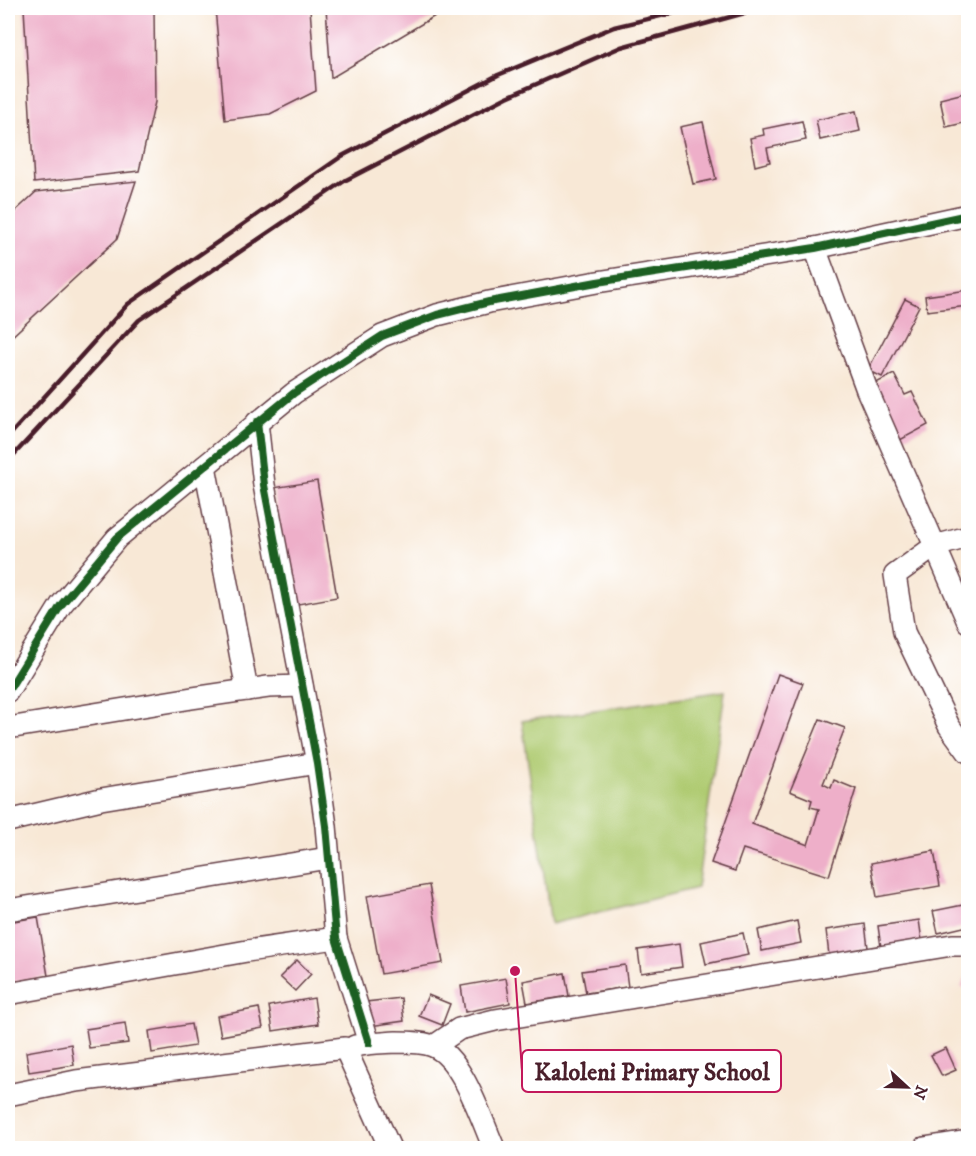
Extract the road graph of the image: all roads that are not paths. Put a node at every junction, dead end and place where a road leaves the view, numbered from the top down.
1 (969, 215) edge
2 (815, 248) junction
3 (257, 422) junction
4 (205, 466) junction
5 (969, 537) edge
6 (935, 546) junction
7 (969, 622) edge
8 (302, 686) junction
9 (248, 690) junction
10 (8, 691) edge
11 (8, 728) edge
12 (969, 752) edge
13 (317, 763) junction
14 (8, 821) edge
15 (328, 858) junction
16 (8, 910) edge
17 (336, 938) junction
18 (969, 945) edge
19 (8, 994) edge
20 (369, 1043) junction
21 (434, 1046) junction
22 (345, 1048) junction
23 (8, 1095) edge
24 (969, 1141) edge
25 (390, 1149) edge
26 (494, 1149) edge
27 (924, 1149) edge

1 - 2 street
2 - 3 street
2 - 6 street
3 - 4 street
3 - 8 street
4 - 9 street
4 - 10 street
5 - 6 street
6 - 7 street
6 - 12 street
8 - 9 street
8 - 13 street
9 - 11 street
13 - 14 street
13 - 15 street
15 - 16 street
15 - 17 street
17 - 19 street
17 - 20 street
18 - 21 street
20 - 21 street
20 - 22 street
21 - 26 street
22 - 23 street
22 - 25 street
24 - 27 street

